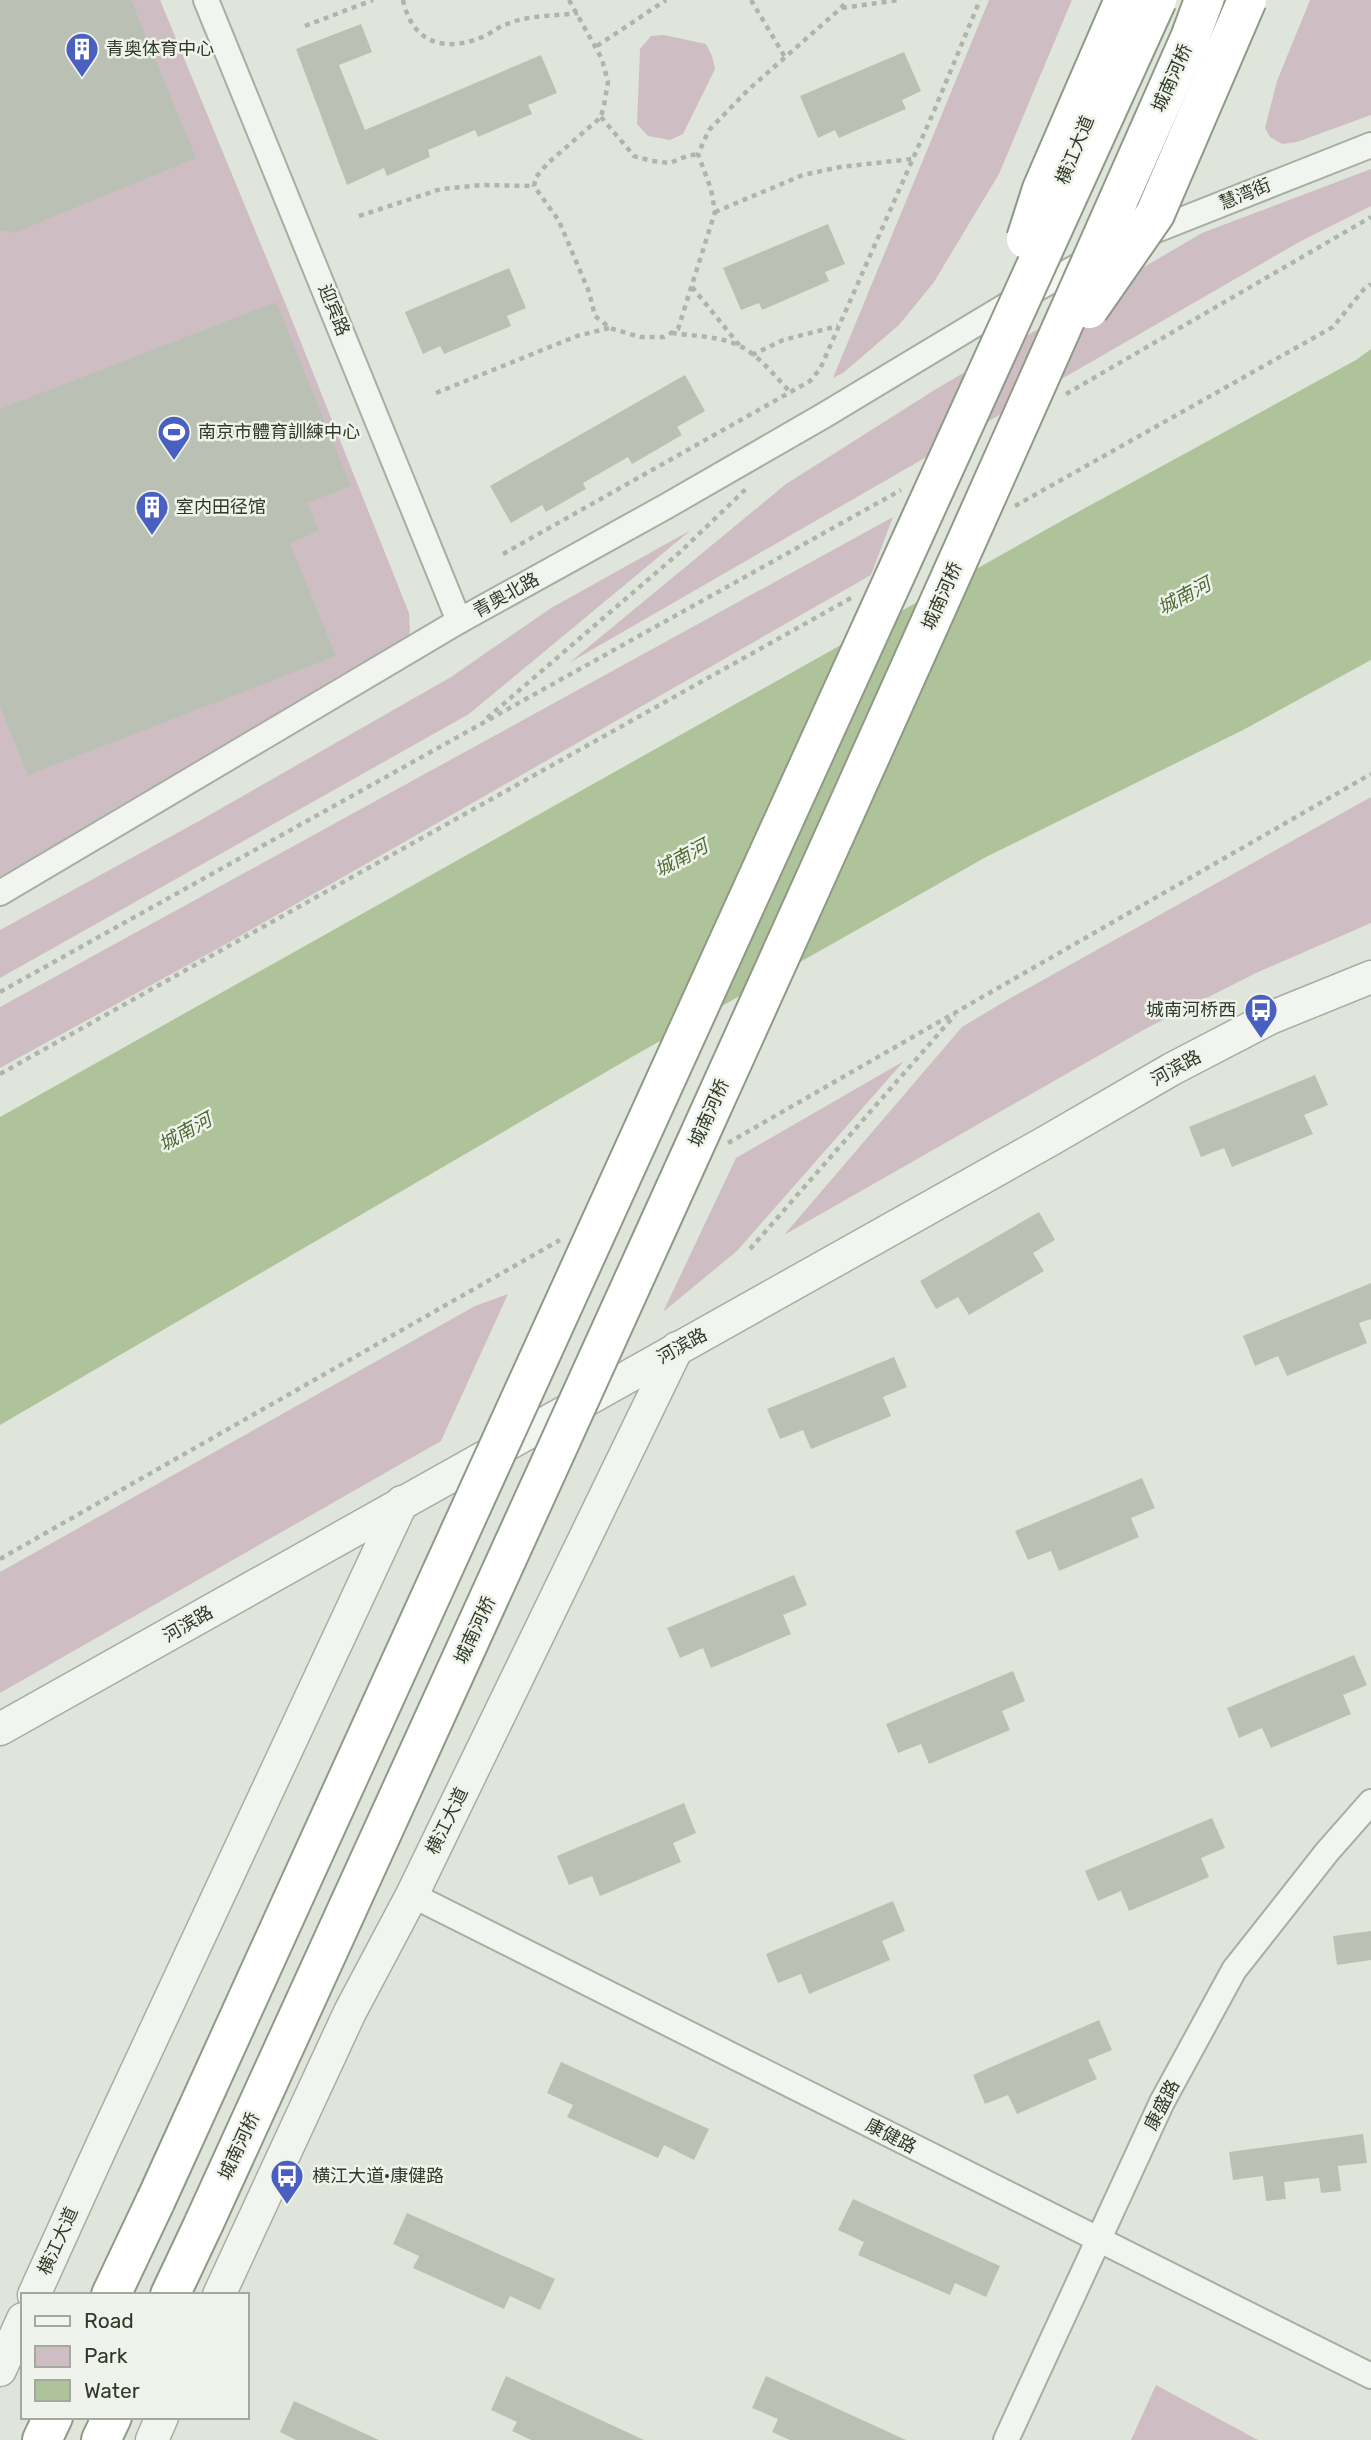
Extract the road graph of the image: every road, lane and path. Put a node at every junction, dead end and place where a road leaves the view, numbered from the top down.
1 (206, 0) edge
2 (373, 0) edge
3 (403, 0) edge
4 (569, 0) edge
5 (666, 0) edge
6 (751, 0) edge
7 (846, 0) edge
8 (899, 0) edge
9 (980, 0) edge
10 (1124, 0) edge
11 (1140, 0) edge
12 (1157, 0) edge
13 (1204, 0) edge
14 (1226, 0) edge
15 (1247, 0) edge
16 (841, 8) junction
17 (578, 13) junction
18 (305, 26) dead end
19 (597, 46) junction
20 (785, 57) junction
21 (601, 117) junction
22 (1371, 145) edge
23 (698, 155) junction
24 (912, 159) junction
25 (534, 186) junction
26 (715, 212) junction
27 (359, 216) dead end
28 (1120, 244) junction
29 (1371, 284) edge
30 (692, 287) junction
31 (1014, 300) junction
32 (838, 326) junction
33 (610, 328) junction
34 (671, 333) junction
35 (740, 346) junction
36 (752, 355) junction
37 (1038, 383) junction
38 (790, 392) junction
39 (436, 393) dead end
40 (967, 421) junction
41 (756, 480) dead end
42 (1004, 512) dead end
43 (503, 554) dead end
44 (858, 594) dead end
45 (459, 621) junction
46 (0, 893) edge
47 (1371, 977) edge
48 (0, 992) edge
49 (958, 1012) dead end
50 (0, 1074) edge
51 (750, 1249) dead end
52 (677, 1348) junction
53 (402, 1502) junction
54 (0, 1729) edge
55 (1371, 1802) edge
56 (412, 1895) junction
57 (1098, 2239) junction
58 (35, 2293) edge
59 (112, 2293) edge
60 (171, 2293) edge
61 (220, 2293) edge
62 (21, 2323) edge
63 (0, 2370) edge
64 (1371, 2376) edge
65 (52, 2419) edge
66 (111, 2419) edge
67 (161, 2419) edge
68 (42, 2440) edge
69 (101, 2440) edge
70 (152, 2440) edge
71 (1006, 2440) edge

1 - 45 street, 迎宾路
2 - 18 path
3 - 17 path
4 - 17 path
5 - 19 path
6 - 20 path
7 - 16 path
8 - 16 path
9 - 24 path
10 - 40 highway, bridge
11 - 31 street, 横江大道
12 - 40 highway, bridge
13 - 37 highway, 城南河桥, bridge
14 - 28 street
15 - 37 highway, bridge
16 - 20 path
17 - 19 path
19 - 21 path
20 - 23 path
21 - 23 path
21 - 25 path
22 - 28 street, 慧湾街
23 - 26 path
24 - 26 path
24 - 32 path
25 - 27 path
25 - 33 path
26 - 30 path
28 - 31 street, 慧湾街
29 - 42 path
30 - 34 path
30 - 35 path
31 - 45 street, 青奥北路
32 - 36 path
32 - 38 path
33 - 34 path
33 - 39 path
34 - 35 path
35 - 36 path
36 - 38 path
37 - 60 highway, 城南河桥, bridge
38 - 43 path
40 - 59 highway, bridge
41 - 48 path
44 - 50 path
45 - 46 street, 青奥北路
47 - 52 street, 河滨路
49 - 51 path
52 - 53 street, 河滨路
52 - 56 street, 横江大道
53 - 54 street, 河滨路
53 - 58 street, 横江大道
55 - 57 street, 康盛路
56 - 57 street, 康健路
56 - 61 street, 横江大道
57 - 64 street, 康健路
57 - 71 street, 康盛路
62 - 63 street
65 - 68 highway
66 - 69 highway
67 - 70 street

